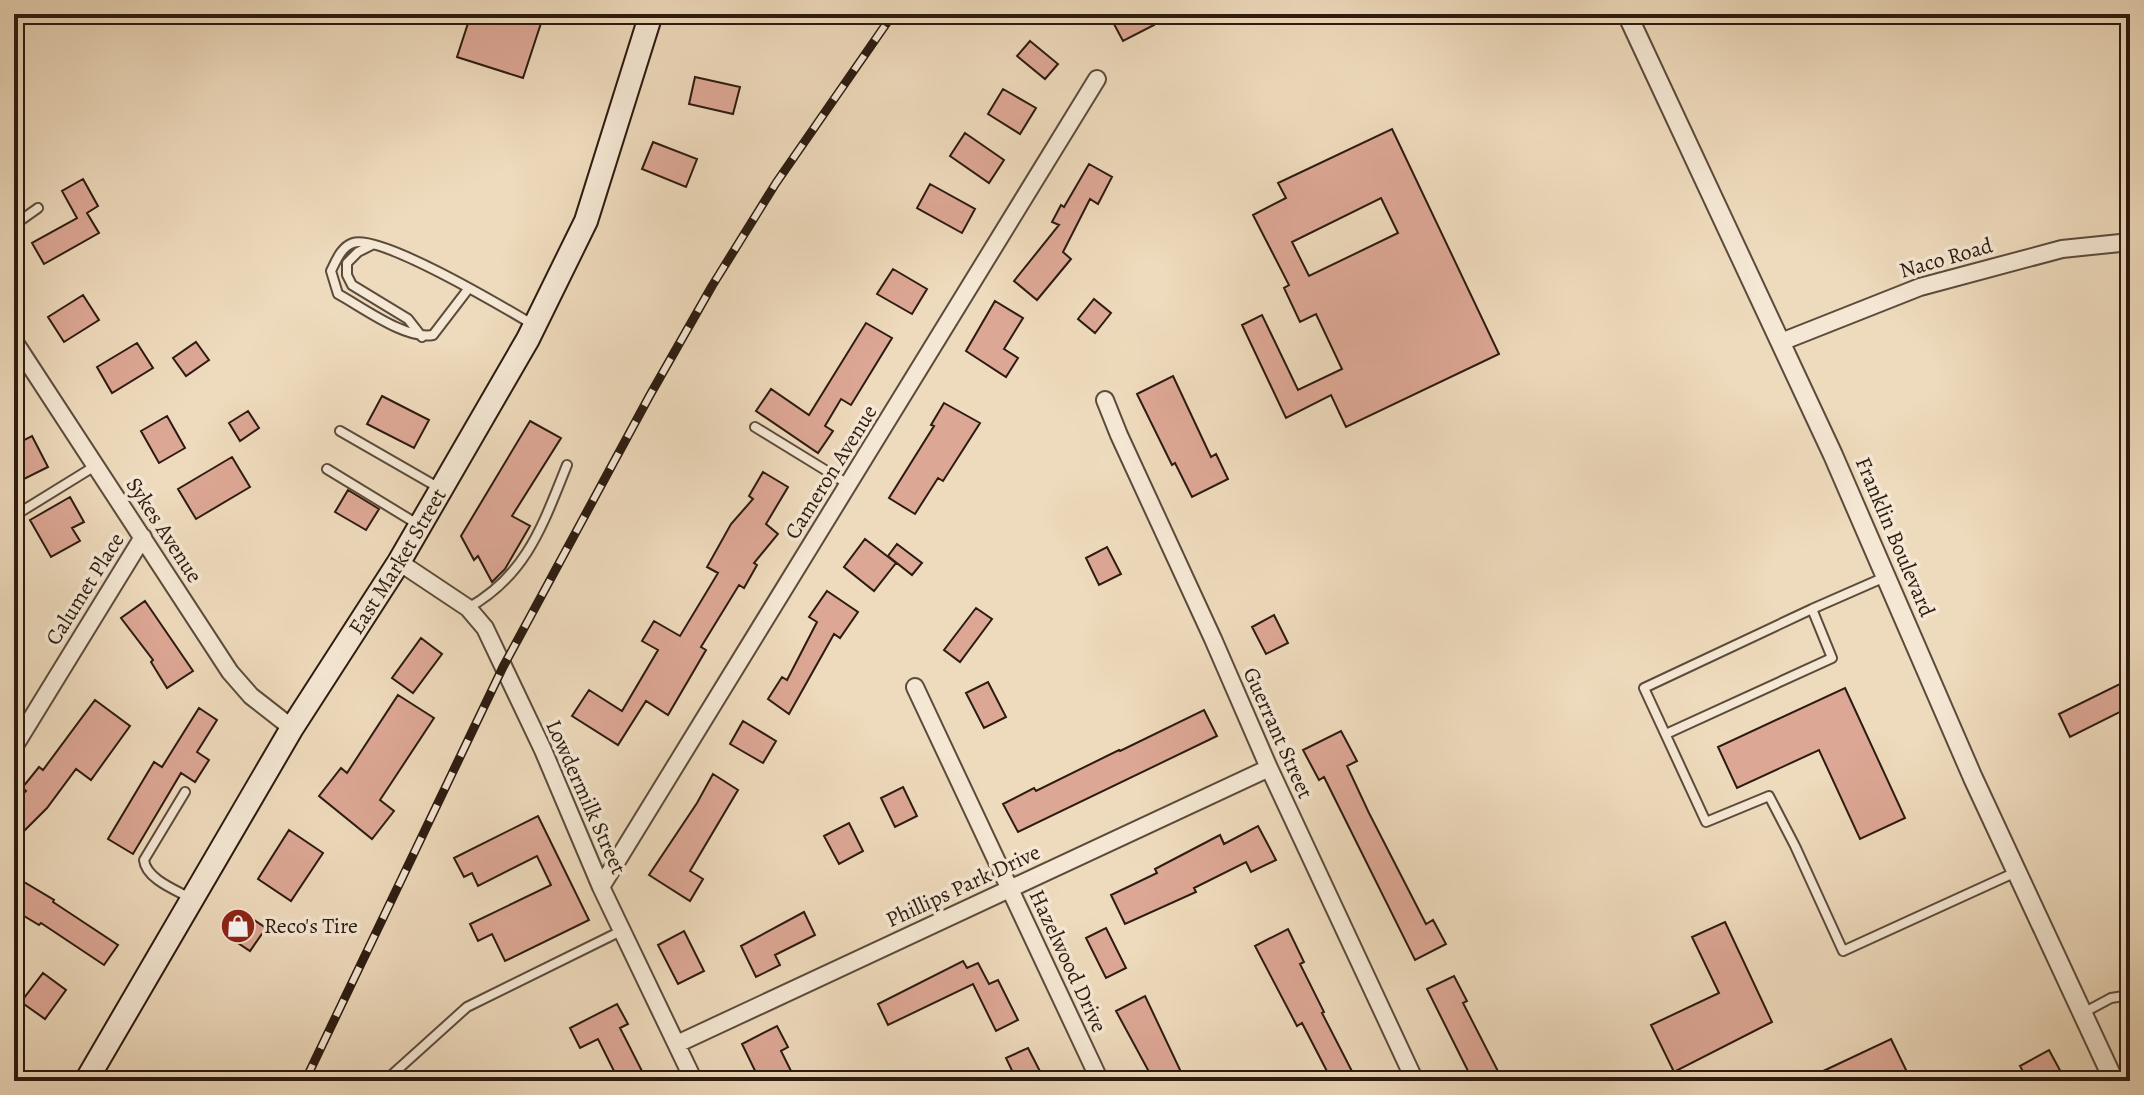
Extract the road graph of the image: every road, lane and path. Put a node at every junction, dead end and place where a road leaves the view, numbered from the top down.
1 (651, 14) edge
2 (688, 14) edge
3 (708, 14) edge
4 (1627, 14) edge
5 (1097, 79) dead end
6 (38, 208) dead end
7 (14, 225) edge
8 (2130, 242) edge
9 (376, 244) junction
10 (469, 288) junction
11 (534, 325) junction
12 (422, 337) junction
13 (14, 341) edge
14 (1781, 342) junction
15 (1105, 400) dead end
16 (755, 427) dead end
17 (340, 431) dead end
18 (96, 465) junction
19 (567, 465) dead end
20 (327, 469) dead end
21 (849, 484) junction
22 (441, 489) junction
23 (14, 516) edge
24 (420, 526) junction
25 (143, 537) junction
26 (399, 562) junction
27 (1886, 576) junction
28 (468, 608) junction
29 (1812, 609) junction
30 (915, 687) dead end
31 (292, 728) junction
32 (1666, 734) junction
33 (14, 747) edge
34 (1269, 768) junction
35 (185, 792) dead end
36 (2017, 872) junction
37 (601, 887) junction
38 (1009, 889) junction
39 (192, 899) junction
40 (622, 931) junction
41 (2130, 995) edge
42 (2083, 1013) junction
43 (677, 1044) junction
44 (389, 1079) edge
45 (86, 1081) edge
46 (694, 1081) edge
47 (1100, 1081) edge
48 (1415, 1081) edge
49 (2114, 1081) edge

1 - 11 main road, East Market Street
2 - 3 lane
4 - 14 street, Franklin Boulevard
5 - 21 street, Cameron Avenue
6 - 7 lane
8 - 14 street, Naco Road
9 - 10 lane
9 - 12 lane
9 - 12 lane
10 - 11 lane
10 - 12 lane
11 - 22 main road, East Market Street
13 - 18 street, Sykes Avenue
14 - 27 street, Franklin Boulevard
15 - 34 street, Guerrant Street
16 - 21 lane
17 - 22 lane
18 - 23 lane
18 - 25 street, Sykes Avenue
19 - 28 lane
20 - 24 lane
21 - 37 street, Cameron Avenue
22 - 24 main road, East Market Street
24 - 26 main road, East Market Street
25 - 31 street, Sykes Avenue
25 - 33 street, Calumet Place
26 - 28 street, Lowdermilk Street
26 - 31 main road, East Market Street
27 - 29 lane
27 - 36 street, Franklin Boulevard
28 - 37 street, Lowdermilk Street
29 - 32 lane
29 - 32 lane
30 - 38 street, Hazelwood Drive
31 - 39 main road, East Market Street
32 - 36 lane
34 - 38 street, Phillips Park Drive
34 - 48 street, Guerrant Street
35 - 39 lane
36 - 42 street, Franklin Boulevard
37 - 40 street, Lowdermilk Street
38 - 43 street, Phillips Park Drive
38 - 47 street, Hazelwood Drive
39 - 45 main road, East Market Street
40 - 43 street, Lowdermilk Street
40 - 44 lane
41 - 42 lane
42 - 49 street, Franklin Boulevard
43 - 46 street, Lowdermilk Street

